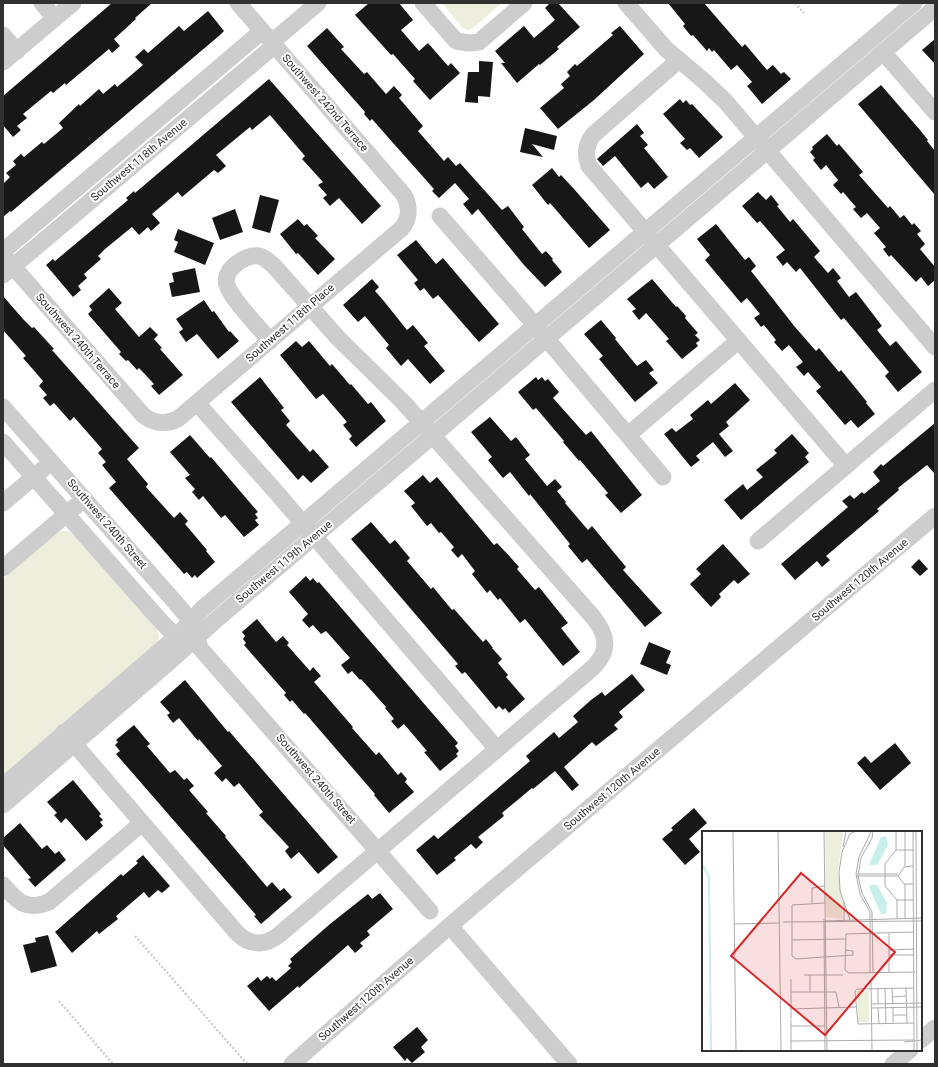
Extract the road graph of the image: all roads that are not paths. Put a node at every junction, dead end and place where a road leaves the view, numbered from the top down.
1 (42, 3) edge
2 (73, 3) edge
3 (238, 3) edge
4 (318, 3) edge
5 (423, 3) edge
6 (524, 3) edge
7 (626, 3) edge
8 (914, 3) edge
9 (935, 8) edge
10 (55, 18) junction
11 (3, 35) edge
12 (270, 39) junction
13 (17, 50) junction
14 (883, 52) junction
15 (680, 60) junction
16 (3, 62) edge
17 (935, 112) edge
18 (756, 137) junction
19 (768, 150) junction
20 (408, 207) joint
21 (440, 216) dead end
22 (646, 232) junction
23 (657, 244) junction
24 (3, 251) edge
25 (6, 266) edge
26 (310, 307) junction
27 (535, 326) junction
28 (546, 339) junction
29 (270, 341) junction
30 (738, 341) junction
31 (935, 347) edge
32 (935, 390) edge
33 (197, 403) junction
34 (3, 407) edge
35 (157, 422) joint
36 (421, 423) junction
37 (628, 435) junction
38 (432, 436) junction
39 (3, 442) edge
40 (52, 462) junction
41 (846, 466) junction
42 (34, 476) junction
43 (663, 477) dead end
44 (84, 499) junction
45 (3, 503) edge
46 (67, 514) junction
47 (935, 516) edge
48 (303, 524) junction
49 (314, 536) junction
50 (758, 541) dead end
51 (3, 568) edge
52 (191, 621) junction
53 (191, 641) junction
54 (69, 738) junction
55 (498, 749) junction
56 (3, 786) edge
57 (3, 804) edge
58 (142, 823) junction
59 (378, 850) junction
60 (3, 885) edge
61 (430, 911) dead end
62 (450, 926) junction
63 (935, 1028) edge
64 (922, 1039) edge
65 (909, 1051) edge
66 (299, 1061) edge
67 (570, 1064) edge
68 (893, 1064) edge

1 - 10 street
2 - 10 street
3 - 12 street, Southwest 242nd Terrace
4 - 12 street
5 - 6 street
7 - 15 street
8 - 18 street
9 - 14 street, Southwest 119th Avenue
10 - 13 street
11 - 13 street
12 - 20 street, Southwest 242nd Terrace
12 - 24 street, Southwest 118th Avenue
12 - 25 street, Southwest 118th Avenue
13 - 16 street
14 - 17 street
14 - 19 street, Southwest 119th Avenue
15 - 18 street
15 - 22 street
18 - 19 street
18 - 22 street
19 - 23 street, Southwest 119th Avenue
19 - 31 street
20 - 26 street, Southwest 118th Place
21 - 27 street
22 - 23 street
22 - 27 street
23 - 28 street, Southwest 119th Avenue
23 - 30 street
25 - 35 street, Southwest 240th Terrace
26 - 29 street, Southwest 118th Place
26 - 29 street
26 - 36 street
27 - 28 street
27 - 36 street
28 - 37 street
28 - 38 street, Southwest 119th Avenue
29 - 33 street, Southwest 118th Place
30 - 37 street
30 - 41 street
32 - 41 street
33 - 35 street, Southwest 118th Place
33 - 48 street
34 - 40 street, Southwest 240th Street
36 - 38 street
36 - 48 street
37 - 43 street
38 - 49 street, Southwest 119th Avenue
38 - 55 street
39 - 42 street, Southwest 240th Street
40 - 42 street
40 - 44 street, Southwest 240th Street
41 - 50 street
42 - 45 street
42 - 46 street, Southwest 240th Street
44 - 46 street
44 - 52 street, Southwest 240th Street
46 - 51 street
46 - 53 street, Southwest 240th Street
47 - 62 street, Southwest 120th Avenue
48 - 49 street
48 - 52 street
49 - 53 street, Southwest 119th Avenue
49 - 55 street
52 - 53 street, Southwest 240th Street
53 - 54 street, Southwest 119th Avenue
53 - 59 street, Southwest 240th Street
54 - 56 street, Southwest 119th Avenue
54 - 57 street, Southwest 119th Avenue
54 - 58 street
55 - 59 street
58 - 59 street
58 - 60 street
59 - 61 street, Southwest 240th Street
62 - 66 street, Southwest 120th Avenue
62 - 67 street
63 - 64 street
65 - 68 street

